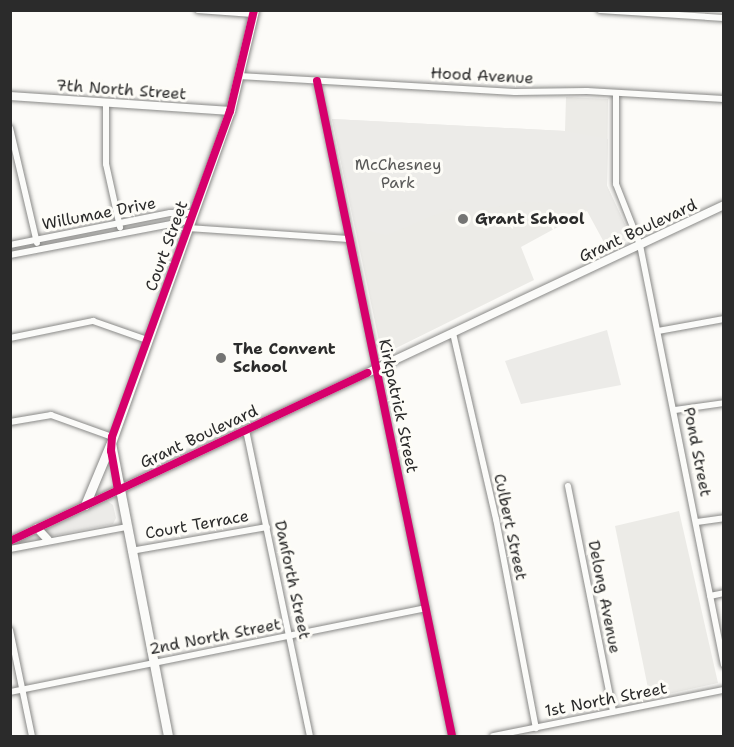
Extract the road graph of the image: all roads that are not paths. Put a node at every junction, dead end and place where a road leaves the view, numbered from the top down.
1 (198, 10) edge
2 (600, 10) edge
3 (253, 12) edge
4 (723, 18) edge
5 (239, 76) junction
6 (317, 81) junction
7 (616, 94) junction
8 (10, 96) edge
9 (723, 99) edge
10 (106, 103) junction
11 (230, 111) junction
12 (10, 129) edge
13 (723, 205) edge
14 (191, 220) junction
15 (120, 224) junction
16 (122, 233) junction
17 (349, 239) junction
18 (36, 240) junction
19 (10, 245) edge
20 (640, 245) junction
21 (38, 250) junction
22 (10, 255) edge
23 (723, 319) edge
24 (658, 331) junction
25 (453, 333) junction
26 (10, 338) edge
27 (147, 340) junction
28 (376, 369) junction
29 (723, 403) edge
30 (675, 410) junction
31 (10, 422) edge
32 (246, 430) junction
33 (112, 440) junction
34 (568, 486) dead end
35 (118, 490) junction
36 (85, 505) junction
37 (723, 518) edge
38 (697, 522) junction
39 (126, 527) junction
40 (267, 527) junction
41 (37, 528) junction
42 (48, 540) junction
43 (10, 541) edge
44 (10, 549) edge
45 (131, 550) junction
46 (723, 593) edge
47 (710, 596) junction
48 (425, 608) junction
49 (10, 630) edge
50 (290, 636) junction
51 (153, 663) junction
52 (723, 665) edge
53 (22, 689) junction
54 (723, 690) edge
55 (10, 692) edge
56 (613, 712) junction
57 (536, 728) junction
58 (32, 736) edge
59 (168, 736) edge
60 (310, 736) edge
61 (452, 736) edge
62 (493, 736) edge

1 - 3 street
2 - 4 street
3 - 5 main road, Court Street
5 - 6 street, Hood Avenue
5 - 11 main road, Court Street
6 - 7 street, Hood Avenue
6 - 17 street, Kirkpatrick Street
7 - 9 street, Hood Avenue
7 - 20 street, Pond Street
8 - 10 street, 7th North Street
10 - 11 street, 7th North Street
10 - 15 street
11 - 14 main road, Court Street
12 - 18 street
13 - 20 street, Grant Boulevard
14 - 15 street, Willumae Drive
14 - 16 street, Willumae Drive
14 - 17 street
14 - 27 main road, Court Street
15 - 16 street
15 - 18 street, Willumae Drive
16 - 21 street, Willumae Drive
17 - 28 street, Kirkpatrick Street
18 - 19 street, Willumae Drive
18 - 21 street
20 - 24 street, Pond Street
20 - 25 street, Grant Boulevard
21 - 22 street, Willumae Drive
23 - 24 street
24 - 30 street, Pond Street
25 - 28 street, Grant Boulevard
25 - 57 street, Culbert Street
26 - 27 street
27 - 33 main road, Court Street
28 - 32 street, Grant Boulevard
28 - 48 street, Kirkpatrick Street
29 - 30 street
30 - 38 street, Pond Street
31 - 33 street
32 - 35 street, Grant Boulevard
32 - 40 street, Danforth Street
33 - 35 main road, Court Street
33 - 36 main road
34 - 56 street, Delong Avenue
35 - 36 street, Grant Boulevard
35 - 39 main road, Court Street
36 - 41 street, Grant Boulevard
37 - 38 street
38 - 47 street, Pond Street
39 - 42 street
39 - 45 main road, Court Street
40 - 45 street, Court Terrace
40 - 50 street, Danforth Street
41 - 42 street
41 - 43 street, Grant Boulevard
42 - 44 street
45 - 51 main road, Court Street
46 - 47 street
47 - 52 street, Pond Street
48 - 50 street, 2nd North Street
48 - 61 street, Kirkpatrick Street
49 - 53 street
50 - 51 street, 2nd North Street
50 - 60 street, Danforth Street
51 - 53 street, 2nd North Street
51 - 59 main road, Court Street
53 - 55 street, 2nd North Street
53 - 58 street
54 - 56 street, 1st North Street
56 - 57 street, 1st North Street
57 - 62 street, 1st North Street

